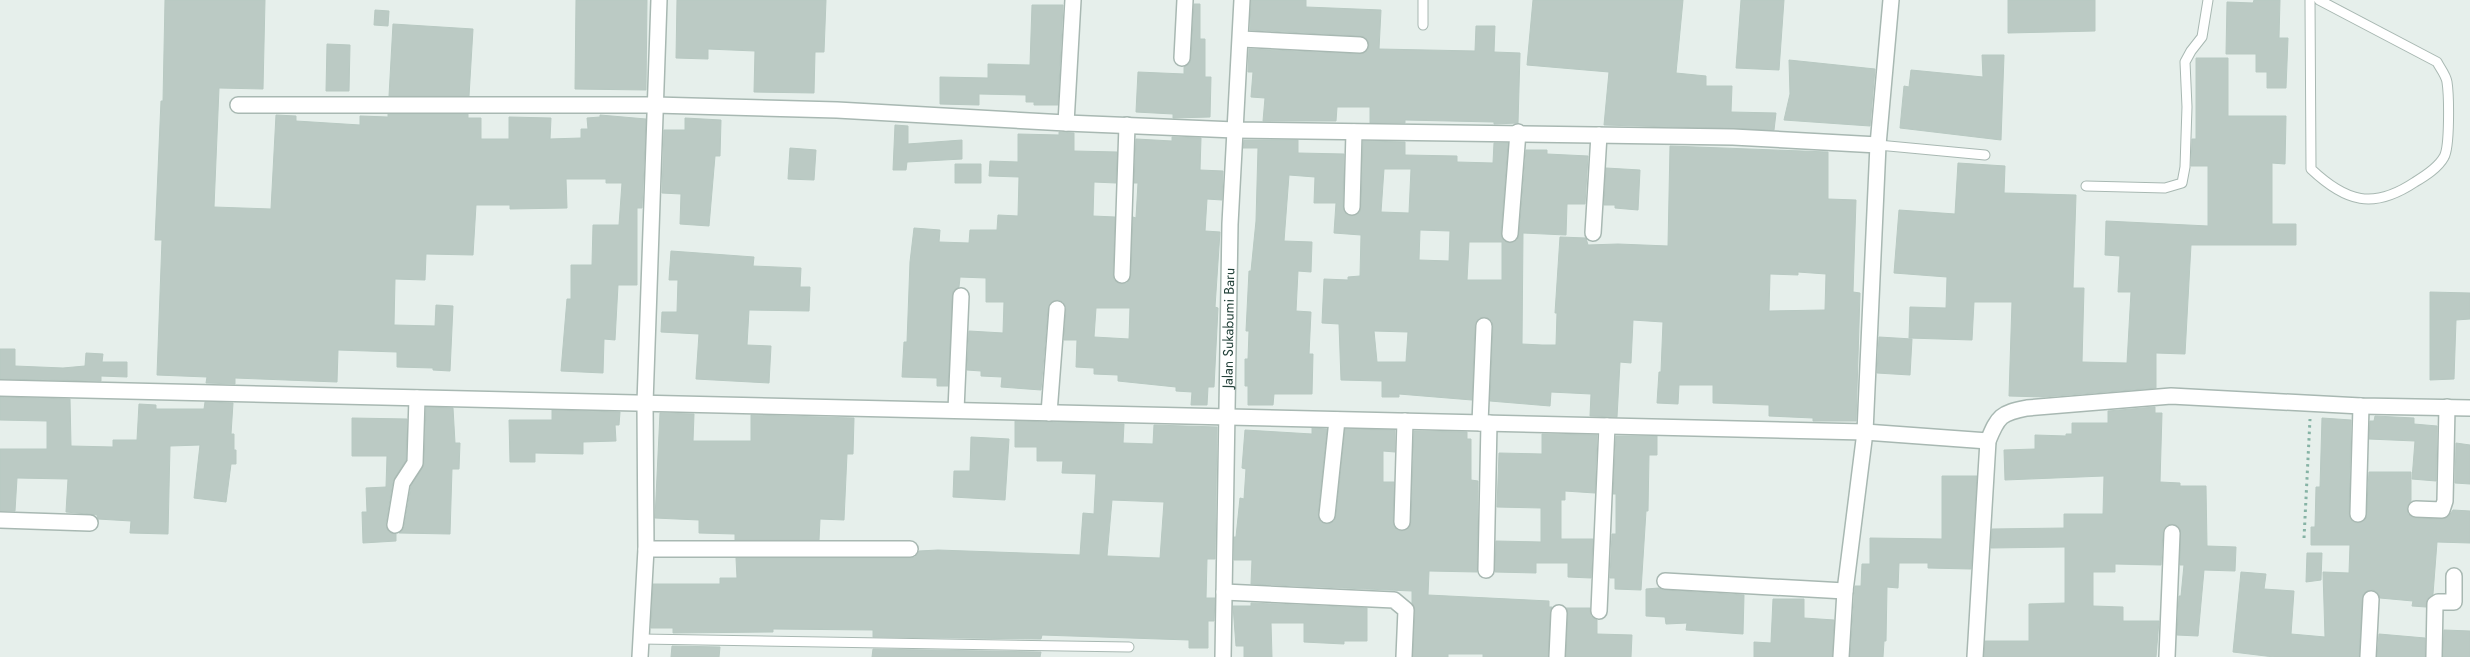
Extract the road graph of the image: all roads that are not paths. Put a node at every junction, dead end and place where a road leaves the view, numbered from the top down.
1 (659, 0) edge
2 (1073, 0) edge
3 (1185, 0) edge
4 (1242, 0) edge
5 (1423, 0) edge
6 (1891, 0) edge
7 (2208, 0) edge
8 (2310, 0) edge
9 (2319, 0) edge
10 (1423, 25) dead end
11 (1241, 39) junction
12 (1360, 45) dead end
13 (1182, 58) dead end
14 (238, 105) dead end
15 (655, 105) junction
16 (1066, 124) junction
17 (1127, 125) junction
18 (1235, 130) junction
19 (1354, 132) junction
20 (1518, 132) junction
21 (1599, 135) junction
22 (1878, 144) junction
23 (1984, 154) dead end
24 (2086, 186) dead end
25 (1352, 207) dead end
26 (1593, 233) dead end
27 (1510, 234) dead end
28 (1122, 275) dead end
29 (961, 296) dead end
30 (1057, 310) dead end
31 (1484, 326) dead end
32 (0, 388) edge
33 (418, 398) junction
34 (645, 403) junction
35 (2361, 406) junction
36 (2447, 407) junction
37 (2470, 408) edge
38 (956, 410) junction
39 (1049, 412) junction
40 (1228, 417) junction
41 (1336, 420) junction
42 (1405, 421) junction
43 (1484, 423) junction
44 (1607, 426) junction
45 (1865, 432) junction
46 (1988, 441) junction
47 (2416, 510) dead end
48 (2358, 514) dead end
49 (1327, 515) dead end
50 (0, 520) edge
51 (1402, 522) dead end
52 (90, 523) dead end
53 (395, 525) dead end
54 (2172, 533) dead end
55 (646, 549) junction
56 (910, 549) dead end
57 (1486, 570) dead end
58 (2454, 576) dead end
59 (1665, 581) dead end
60 (1845, 591) junction
61 (1224, 592) junction
62 (2371, 598) dead end
63 (1599, 611) dead end
64 (1559, 613) dead end
65 (641, 639) junction
66 (1129, 647) dead end
67 (640, 657) edge
68 (1223, 657) edge
69 (1404, 657) edge
70 (1557, 657) edge
71 (1841, 657) edge
72 (1975, 657) edge
73 (2167, 657) edge
74 (2368, 657) edge
75 (2434, 657) edge

1 - 15 street
2 - 16 street
3 - 13 street
4 - 11 street, Jalan Sukabumi Baru
5 - 10 lane
6 - 22 street
7 - 24 lane
8 - 9 lane
11 - 12 street
11 - 18 street, Jalan Sukabumi Baru
14 - 15 street
15 - 16 street
15 - 34 street
16 - 17 street
17 - 18 street
17 - 28 street
18 - 19 street
18 - 40 street, Jalan Sukabumi Baru
19 - 20 street
19 - 25 street
20 - 21 street
20 - 27 street
21 - 22 street
21 - 26 street
22 - 23 lane
22 - 45 street
29 - 38 street
30 - 39 street
31 - 43 street
32 - 33 street
33 - 34 street
33 - 53 street
34 - 38 street
34 - 55 street
35 - 36 street
35 - 46 street
35 - 48 street
36 - 37 street
36 - 47 street
38 - 39 street
39 - 40 street
40 - 41 street
40 - 61 street, Jalan Sukabumi Baru
41 - 42 street
41 - 49 street
42 - 43 street
42 - 51 street
43 - 44 street
43 - 57 street
44 - 45 street
44 - 63 street
45 - 46 street
45 - 60 street
46 - 72 street
50 - 52 street
54 - 73 street
55 - 56 street
55 - 65 street
58 - 75 street
59 - 60 street
60 - 71 street
61 - 68 street, Jalan Sukabumi Baru
61 - 69 street
62 - 74 street
64 - 70 street
65 - 66 lane
65 - 67 street

